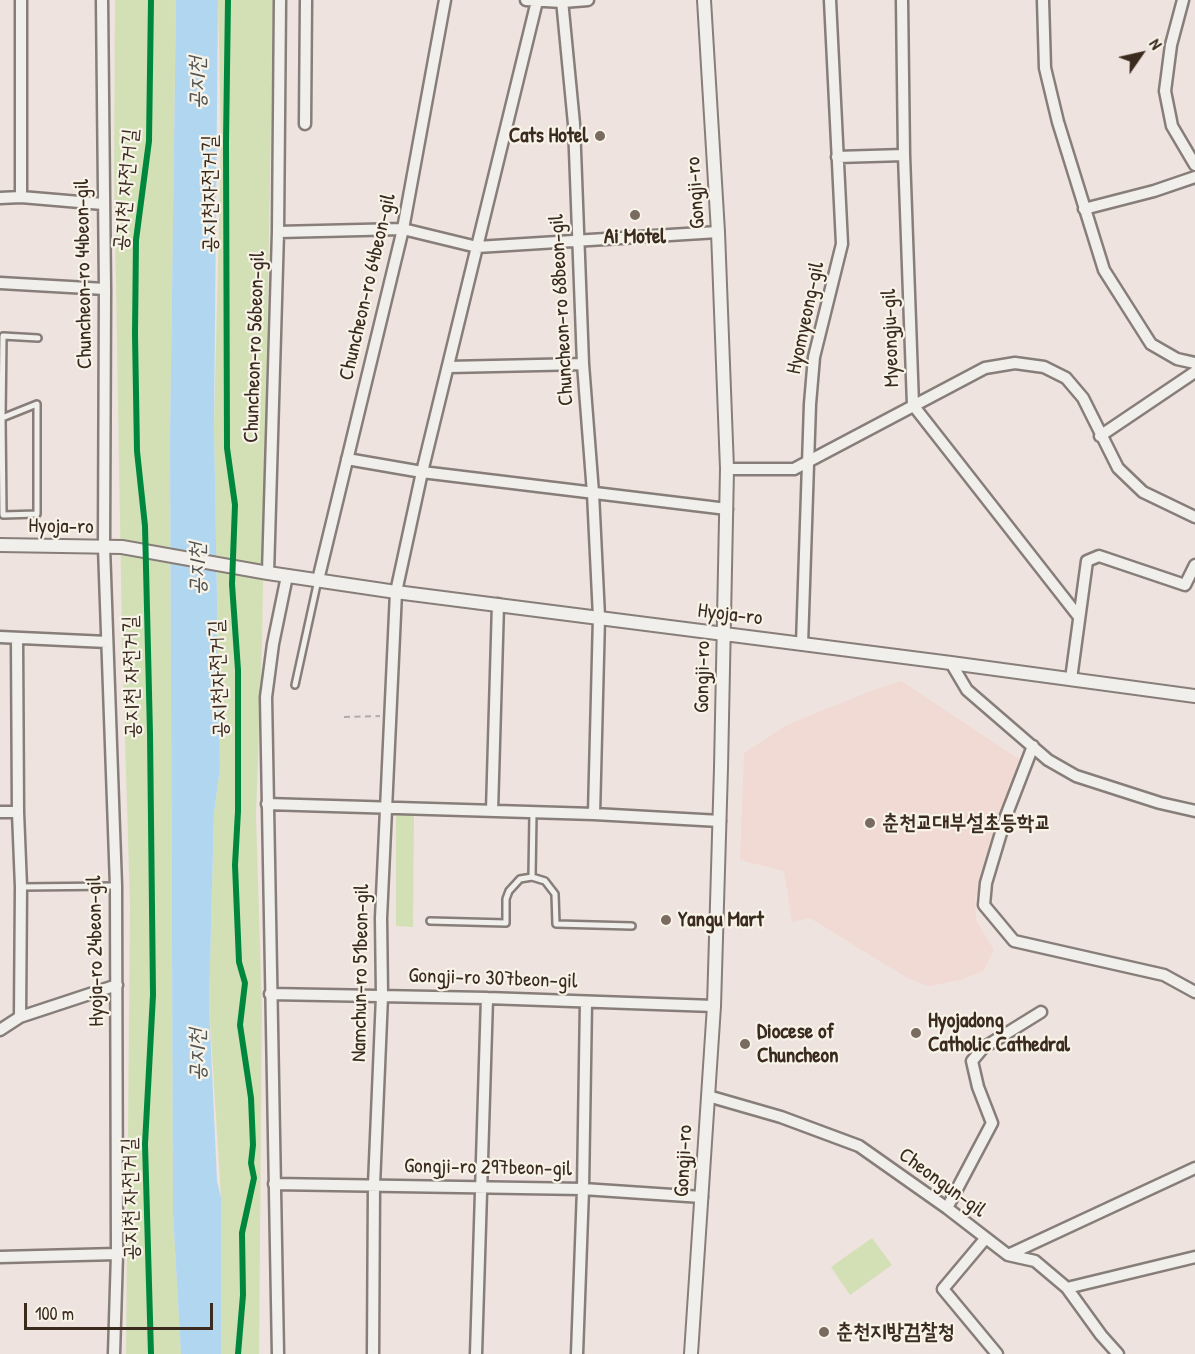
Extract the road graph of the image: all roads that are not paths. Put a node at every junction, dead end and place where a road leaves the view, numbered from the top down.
1 (21, 0) edge
2 (102, 0) edge
3 (280, 0) edge
4 (306, 0) edge
5 (446, 0) edge
6 (588, 0) edge
7 (704, 0) edge
8 (830, 0) edge
9 (902, 0) edge
10 (1042, 0) edge
11 (1183, 0) edge
12 (531, 1) edge
13 (562, 1) edge
14 (305, 124) dead end
15 (904, 155) junction
16 (837, 157) junction
17 (1195, 165) edge
18 (1195, 177) edge
19 (21, 197) junction
20 (0, 198) edge
21 (103, 204) junction
22 (1084, 209) junction
23 (403, 229) junction
24 (278, 232) junction
25 (718, 232) junction
26 (577, 240) junction
27 (477, 247) junction
28 (0, 283) edge
29 (105, 289) junction
30 (38, 338) dead end
31 (583, 363) junction
32 (1195, 363) edge
33 (449, 367) junction
34 (1195, 372) edge
35 (913, 405) junction
36 (1, 418) edge
37 (1100, 436) junction
38 (347, 459) junction
39 (808, 463) junction
40 (727, 469) junction
41 (422, 472) junction
42 (593, 493) junction
43 (727, 510) junction
44 (1195, 517) edge
45 (0, 545) edge
46 (104, 547) junction
47 (1195, 565) edge
48 (264, 572) junction
49 (287, 576) junction
50 (318, 580) junction
51 (396, 592) junction
52 (498, 604) junction
53 (599, 617) junction
54 (1079, 617) junction
55 (723, 635) junction
56 (0, 637) edge
57 (17, 639) junction
58 (107, 642) junction
59 (802, 644) junction
60 (951, 663) junction
61 (1071, 679) junction
62 (295, 685) dead end
63 (1195, 696) edge
64 (1034, 747) junction
65 (267, 804) junction
66 (386, 808) junction
67 (492, 811) junction
68 (1195, 811) edge
69 (0, 812) edge
70 (18, 812) junction
71 (533, 813) junction
72 (594, 814) junction
73 (720, 821) junction
74 (532, 877) junction
75 (21, 886) junction
76 (116, 886) junction
77 (430, 921) dead end
78 (632, 926) dead end
79 (117, 985) junction
80 (1195, 993) edge
81 (270, 994) junction
82 (382, 996) junction
83 (487, 998) junction
84 (586, 1002) junction
85 (714, 1006) junction
86 (1041, 1012) dead end
87 (20, 1017) junction
88 (0, 1030) edge
89 (708, 1096) junction
90 (1195, 1168) edge
91 (273, 1184) junction
92 (374, 1185) junction
93 (480, 1188) junction
94 (583, 1189) junction
95 (702, 1197) junction
96 (947, 1208) junction
97 (985, 1239) junction
98 (117, 1254) junction
99 (1008, 1255) junction
100 (0, 1257) edge
101 (1195, 1257) edge
102 (1067, 1288) junction
103 (114, 1354) edge
104 (278, 1354) edge
105 (373, 1354) edge
106 (476, 1354) edge
107 (577, 1354) edge
108 (691, 1354) edge
109 (997, 1354) edge
110 (1118, 1354) edge

1 - 19 street
2 - 21 street, Chuncheon-ro 44beon-gil
3 - 24 street, Chuncheon-ro 56beon-gil
4 - 14 street
5 - 23 street, Chuncheon-ro 64beon-gil
6 - 13 street
7 - 25 street, Gongji-ro
8 - 16 street, Hyomyeong-gil
9 - 15 street, Myeongju-gil
10 - 22 street
11 - 17 street
12 - 13 street
12 - 27 street, Namchun-ro 51beon-gil
13 - 26 street, Chuncheon-ro 68beon-gil
15 - 16 street
15 - 35 street, Myeongju-gil
16 - 39 street, Hyomyeong-gil
18 - 22 street
19 - 20 street
19 - 21 street
21 - 29 street, Chuncheon-ro 44beon-gil
22 - 32 street
23 - 24 street
23 - 27 street
23 - 38 street, Chuncheon-ro 64beon-gil
24 - 48 street, Chuncheon-ro 56beon-gil
25 - 26 street
25 - 40 street, Gongji-ro
26 - 27 street
26 - 31 street, Chuncheon-ro 68beon-gil
27 - 33 street, Namchun-ro 51beon-gil
28 - 29 street
29 - 46 street, Chuncheon-ro 44beon-gil
30 - 36 lane
31 - 33 street
31 - 42 street, Chuncheon-ro 68beon-gil
33 - 41 street, Namchun-ro 51beon-gil
34 - 37 street
35 - 37 street
35 - 39 street
35 - 54 street, Myeongju-gil
36 - 36 lane
37 - 44 street
38 - 41 street
38 - 50 street, Chuncheon-ro 64beon-gil
39 - 40 street
39 - 59 street, Hyomyeong-gil
40 - 43 street, Gongji-ro
41 - 42 street
41 - 51 street, Namchun-ro 51beon-gil
42 - 43 street
42 - 53 street, Chuncheon-ro 68beon-gil
43 - 55 street, Gongji-ro
45 - 46 street, Hyoja-ro
46 - 48 street, Hyoja-ro
46 - 58 street, Hyoja-ro 24beon-gil
47 - 54 street
48 - 49 street, Hyoja-ro
49 - 50 street, Hyoja-ro
49 - 65 street
50 - 51 street, Hyoja-ro
50 - 62 lane
51 - 52 street, Hyoja-ro
51 - 66 street, Namchun-ro 51beon-gil
52 - 53 street, Hyoja-ro
52 - 67 street
53 - 55 street, Hyoja-ro
53 - 72 street, Chuncheon-ro 68beon-gil
54 - 61 street
55 - 59 street, Hyoja-ro
55 - 73 street, Gongji-ro
56 - 57 street
57 - 58 street
57 - 70 street
58 - 76 street, Hyoja-ro 24beon-gil
59 - 60 street, Hyoja-ro
60 - 61 street, Hyoja-ro
60 - 64 street
61 - 63 street, Hyoja-ro
64 - 68 street
64 - 80 street
65 - 66 street
65 - 81 street
66 - 67 street
66 - 82 street, Namchun-ro 51beon-gil
67 - 71 street
69 - 70 street
70 - 75 street
71 - 72 street
71 - 74 lane
72 - 73 street
73 - 85 street, Gongji-ro
74 - 77 lane
74 - 78 lane
75 - 76 lane
75 - 87 street
76 - 79 street, Hyoja-ro 24beon-gil
79 - 87 street
79 - 98 street, Hyoja-ro 24beon-gil
81 - 82 street, Gongji-ro 307beon-gil
81 - 91 street
82 - 83 street, Gongji-ro 307beon-gil
82 - 92 street, Namchun-ro 51beon-gil
83 - 84 street, Gongji-ro 307beon-gil
83 - 93 street
84 - 85 street, Gongji-ro 307beon-gil
84 - 94 street
85 - 89 street, Gongji-ro
86 - 96 street
87 - 88 street
89 - 95 street, Gongji-ro
89 - 96 street, Cheongun-gil
90 - 99 street
91 - 92 street, Gongji-ro 297beon-gil
91 - 104 street
92 - 93 street, Gongji-ro 297beon-gil
92 - 105 street, Namchun-ro 51beon-gil
93 - 94 street, Gongji-ro 297beon-gil
93 - 106 street
94 - 95 street, Gongji-ro 297beon-gil
94 - 107 street
95 - 108 street, Gongji-ro
96 - 97 street, Cheongun-gil
97 - 99 street, Cheongun-gil
97 - 109 street
98 - 100 street
98 - 103 street, Hyoja-ro 24beon-gil
99 - 102 street, Cheongun-gil
101 - 102 street
102 - 110 street, Cheongun-gil

